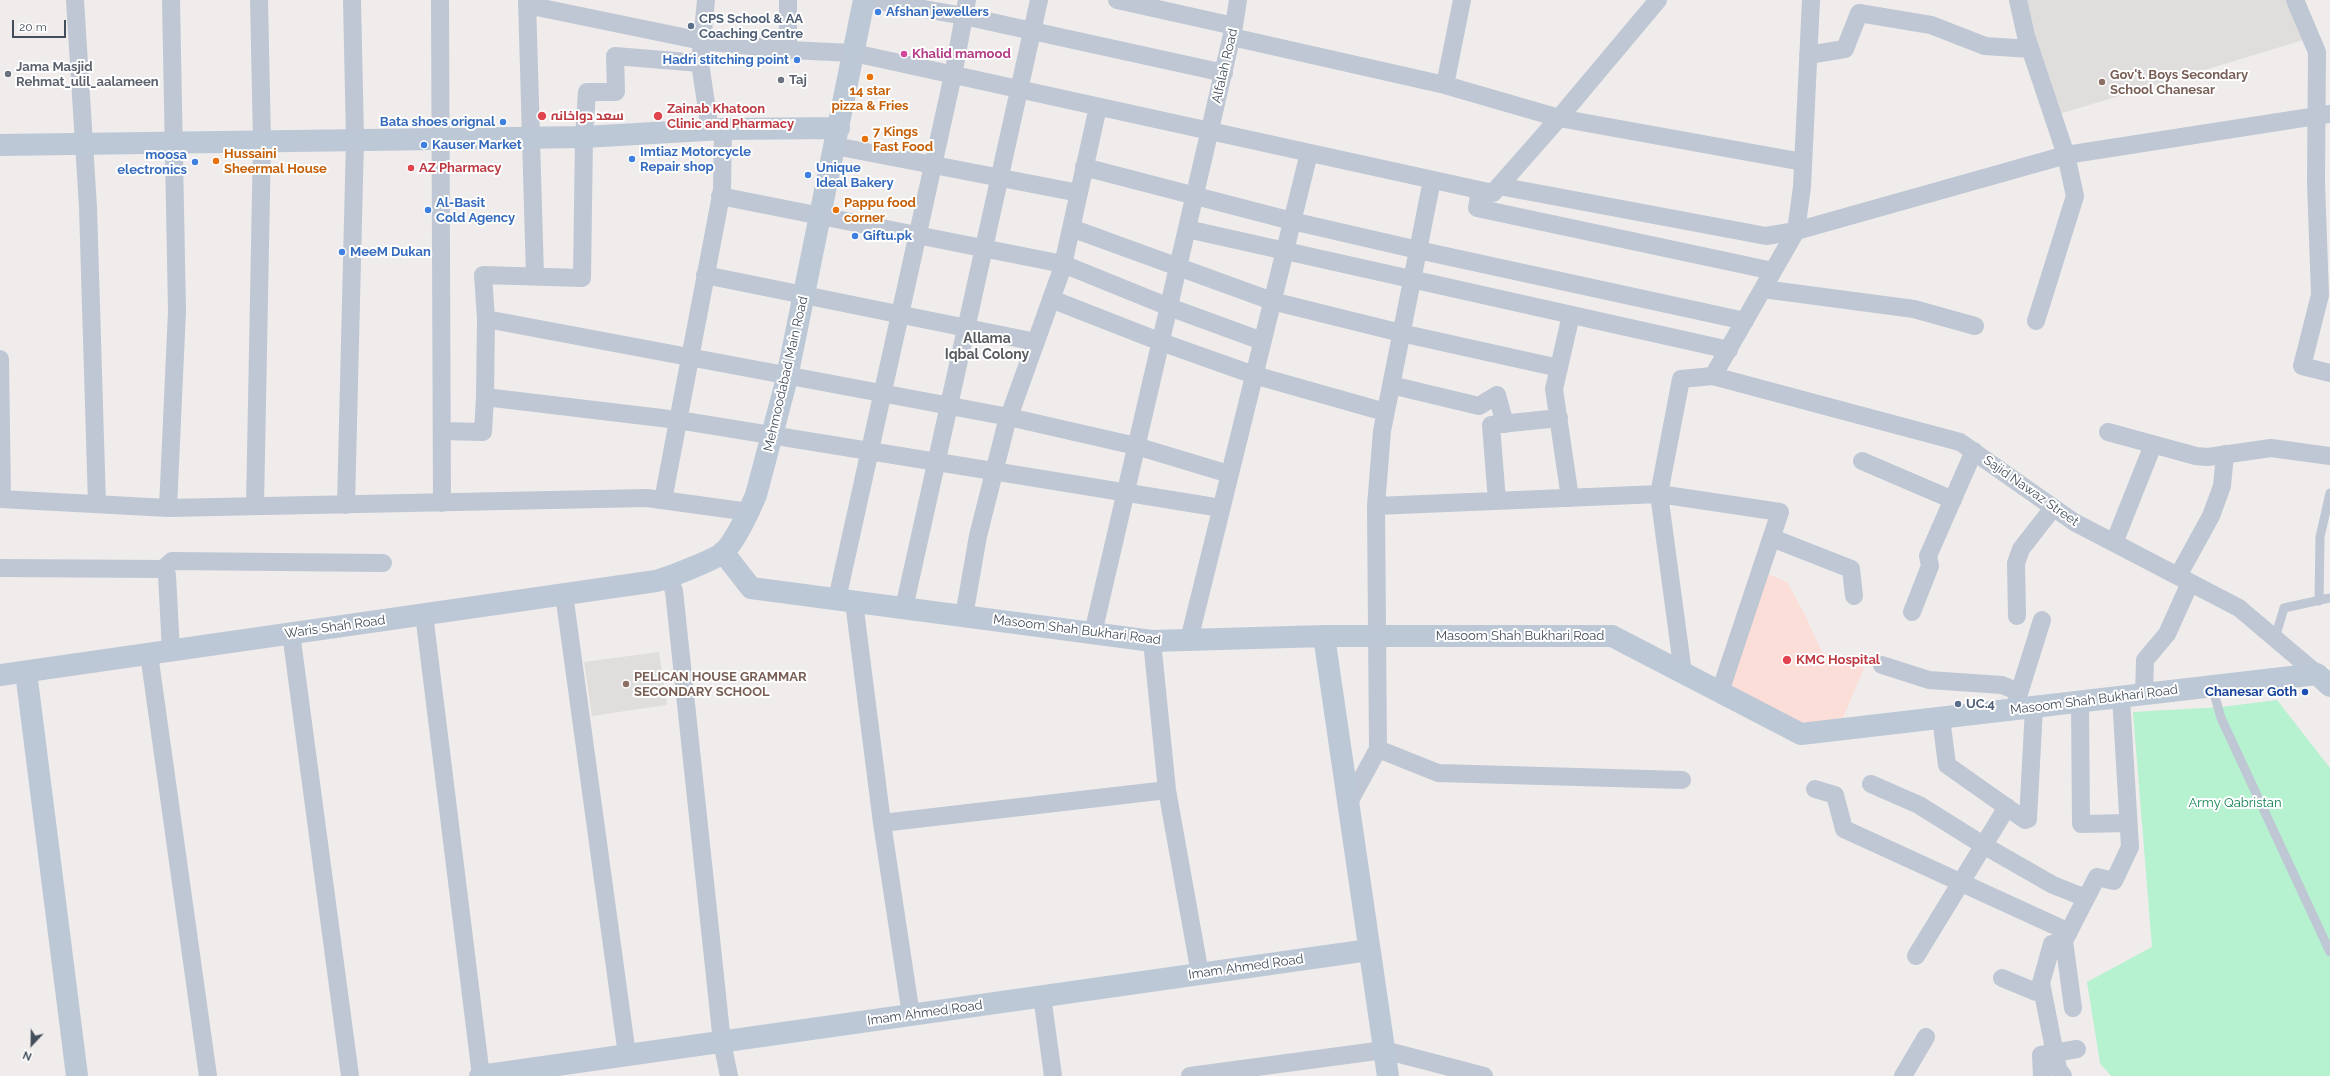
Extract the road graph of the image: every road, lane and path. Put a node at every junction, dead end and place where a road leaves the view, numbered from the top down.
1 (75, 0) edge
2 (171, 0) edge
3 (259, 0) edge
4 (352, 0) edge
5 (440, 0) edge
6 (706, 0) edge
7 (788, 0) edge
8 (864, 0) edge
9 (872, 0) edge
10 (1040, 0) edge
11 (1117, 0) edge
12 (1238, 0) edge
13 (1462, 0) edge
14 (1811, 0) edge
15 (2018, 0) edge
16 (2295, 0) edge
17 (1651, 1) edge
18 (527, 2) edge
19 (965, 8) edge
20 (1033, 31) junction
21 (1233, 32) junction
22 (702, 41) junction
23 (2030, 49) junction
24 (788, 50) junction
25 (854, 53) junction
26 (1808, 55) junction
27 (700, 63) junction
28 (1224, 73) junction
29 (952, 75) junction
30 (1445, 85) junction
31 (1021, 89) junction
32 (1098, 107) junction
33 (2324, 115) edge
34 (1559, 118) junction
35 (717, 129) junction
36 (1210, 131) junction
37 (532, 137) junction
38 (584, 137) junction
39 (837, 137) junction
40 (442, 139) junction
41 (355, 140) junction
42 (262, 141) junction
43 (176, 143) junction
44 (83, 144) junction
45 (0, 145) edge
46 (1309, 153) junction
47 (2066, 155) junction
48 (1803, 162) junction
49 (933, 165) junction
50 (1084, 168) junction
51 (1001, 178) junction
52 (1432, 180) junction
53 (1499, 186) junction
54 (1480, 191) junction
55 (1079, 193) junction
56 (1195, 195) junction
57 (720, 196) junction
58 (821, 215) junction
59 (1292, 221) junction
60 (1071, 228) junction
61 (1187, 229) junction
62 (1796, 231) junction
63 (917, 235) junction
64 (985, 248) junction
65 (1418, 250) junction
66 (1284, 251) junction
67 (1063, 264) junction
68 (1178, 268) junction
69 (1773, 271) junction
70 (705, 275) junction
71 (535, 276) junction
72 (1412, 279) junction
73 (2325, 286) edge
74 (1763, 289) junction
75 (804, 295) junction
76 (1051, 299) junction
77 (1272, 302) junction
78 (1169, 307) junction
79 (900, 314) junction
80 (1571, 315) junction
81 (486, 319) junction
82 (1745, 320) junction
83 (2036, 321) dead end
84 (1975, 326) dead end
85 (967, 328) junction
86 (1401, 333) junction
87 (1262, 341) junction
88 (1036, 342) junction
89 (1161, 342) junction
90 (1729, 350) junction
91 (689, 356) junction
92 (0, 359) edge
93 (1559, 368) junction
94 (2330, 373) edge
95 (788, 375) junction
96 (1254, 375) junction
97 (1713, 376) junction
98 (1391, 385) junction
99 (882, 393) junction
100 (485, 397) junction
101 (949, 407) junction
102 (1385, 412) junction
103 (1009, 417) junction
104 (1559, 418) junction
105 (678, 420) junction
106 (1505, 424) junction
107 (442, 431) junction
108 (2108, 432) dead end
109 (772, 435) junction
110 (2153, 445) junction
111 (1136, 446) junction
112 (870, 450) junction
113 (1974, 451) junction
114 (2225, 454) junction
115 (2330, 456) edge
116 (937, 461) junction
117 (1862, 461) dead end
118 (995, 471) junction
119 (1229, 474) junction
120 (1126, 492) junction
121 (2330, 493) edge
122 (1659, 494) junction
123 (1570, 498) junction
124 (1, 499) edge
125 (663, 500) junction
126 (1952, 500) junction
127 (1497, 501) junction
128 (442, 503) junction
129 (97, 504) junction
130 (346, 505) junction
131 (255, 506) junction
132 (1376, 506) junction
133 (168, 508) junction
134 (1221, 508) junction
135 (2053, 508) junction
136 (749, 512) junction
137 (1772, 538) junction
138 (2114, 543) junction
139 (723, 552) junction
140 (384, 563) dead end
141 (0, 568) edge
142 (163, 569) junction
143 (669, 578) junction
144 (2184, 579) junction
145 (564, 594) junction
146 (1854, 596) dead end
147 (2330, 598) edge
148 (846, 600) junction
149 (2319, 601) junction
150 (904, 608) junction
151 (1912, 612) dead end
152 (424, 614) junction
153 (964, 616) junction
154 (2017, 616) dead end
155 (2042, 620) dead end
156 (1093, 633) junction
157 (291, 634) junction
158 (1324, 636) junction
159 (1377, 637) junction
160 (2274, 638) junction
161 (1189, 640) junction
162 (1152, 641) junction
163 (171, 650) junction
164 (149, 654) junction
165 (1882, 665) dead end
166 (26, 672) junction
167 (1683, 673) junction
168 (0, 675) edge
169 (2324, 680) edge
170 (2212, 686) junction
171 (1720, 692) junction
172 (2144, 694) junction
173 (2121, 697) junction
174 (2080, 702) junction
175 (2023, 703) junction
176 (1941, 718) junction
177 (1378, 749) junction
178 (1682, 780) dead end
179 (1870, 784) dead end
180 (1815, 789) dead end
181 (1167, 790) junction
182 (1348, 804) junction
183 (2007, 807) junction
184 (882, 823) junction
185 (2128, 823) junction
186 (1983, 845) junction
187 (1960, 882) junction
188 (2086, 898) junction
189 (2066, 936) junction
190 (1369, 950) junction
191 (2330, 952) edge
192 (1916, 956) dead end
193 (1200, 974) junction
194 (2002, 978) dead end
195 (2041, 983) junction
196 (1042, 996) junction
197 (2073, 1008) dead end
198 (911, 1015) junction
199 (1926, 1037) dead end
200 (722, 1042) junction
201 (2077, 1049) dead end
202 (1384, 1050) junction
203 (2054, 1053) junction
204 (627, 1055) junction
205 (550, 1071) edge
206 (77, 1076) edge
207 (208, 1076) edge
208 (350, 1076) edge
209 (481, 1076) edge
210 (729, 1076) edge
211 (1053, 1076) edge
212 (1190, 1076) edge
213 (1388, 1076) edge
214 (1484, 1076) edge
215 (1903, 1076) edge
216 (2042, 1076) edge
217 (2063, 1076) edge

1 - 44 street
2 - 43 street
3 - 42 street
4 - 41 street
5 - 40 street
6 - 22 street
7 - 24 street
8 - 25 street, Mehmoodabad Main Road
9 - 19 street
10 - 20 street
11 - 21 street
12 - 21 street, Alfalah Road
13 - 30 street
14 - 26 street
15 - 23 street
16 - 33 street
17 - 34 street
18 - 22 street
18 - 37 street
19 - 20 street
19 - 29 street
20 - 28 street
20 - 31 street
21 - 28 street, Alfalah Road
21 - 30 street
22 - 24 street
22 - 27 street
23 - 26 street
23 - 47 street
24 - 25 street
25 - 29 street
25 - 39 street, Mehmoodabad Main Road
26 - 48 street
27 - 35 street
27 - 38 street
28 - 36 street, Alfalah Road
29 - 31 street
29 - 49 street
30 - 34 street
31 - 32 street
31 - 51 street
32 - 36 street
32 - 50 street
33 - 47 street
33 - 73 street
34 - 48 street
34 - 53 street
35 - 38 street
35 - 39 street
35 - 57 street
36 - 46 street
36 - 56 street, Alfalah Road
37 - 38 street
37 - 40 street
37 - 71 street
38 - 71 street
39 - 49 street
39 - 58 street, Mehmoodabad Main Road
40 - 41 street
40 - 107 street
41 - 42 street
41 - 130 street
42 - 43 street
42 - 131 street
43 - 44 street
43 - 133 street
44 - 45 street
44 - 129 street
46 - 52 street
46 - 59 street
47 - 62 street
47 - 83 street
48 - 62 street
49 - 51 street
49 - 63 street
50 - 55 street
50 - 56 street
51 - 55 street
51 - 64 street
52 - 54 street
52 - 65 street
53 - 54 street
53 - 62 street
54 - 69 street
55 - 60 street
56 - 59 street
56 - 61 street, Alfalah Road
57 - 58 street
57 - 70 street
58 - 63 street
58 - 75 street, Mehmoodabad Main Road
59 - 65 street
59 - 66 street
60 - 67 street
60 - 68 street
61 - 66 street
61 - 68 street, Alfalah Road
62 - 69 street
63 - 64 street
63 - 79 street
64 - 67 street
64 - 85 street
65 - 72 street
65 - 82 street
66 - 72 street
66 - 77 street
67 - 76 street
67 - 78 street
68 - 77 street
68 - 78 street, Alfalah Road
69 - 74 street
70 - 75 street
70 - 91 street
71 - 81 street
72 - 80 street
72 - 86 street
73 - 94 street
74 - 82 street
74 - 84 street
75 - 79 street
75 - 95 street, Mehmoodabad Main Road
76 - 88 street
76 - 89 street
77 - 86 street
77 - 87 street
78 - 87 street
78 - 89 street, Alfalah Road
79 - 85 street
79 - 99 street
80 - 90 street
80 - 93 street
81 - 91 street
81 - 100 street
82 - 90 street
85 - 88 street
85 - 101 street
86 - 93 street
86 - 98 street
87 - 96 street
88 - 103 street
89 - 96 street
89 - 111 street, Alfalah Road
90 - 97 street
91 - 95 street
91 - 105 street
92 - 124 street
93 - 104 street
95 - 99 street
95 - 109 street, Mehmoodabad Main Road
96 - 102 street
96 - 119 street
97 - 113 street, Sajid Nawaz Street
97 - 122 street
98 - 102 street
98 - 106 street
99 - 101 street
99 - 112 street
100 - 105 street
100 - 107 street
101 - 103 street
101 - 116 street
102 - 132 street
103 - 111 street
103 - 118 street
104 - 106 street
104 - 123 street
105 - 109 street
105 - 125 street
106 - 127 street
107 - 128 street
108 - 110 street
109 - 112 street
109 - 136 street, Mehmoodabad Main Road
110 - 114 street
110 - 138 street
111 - 119 street
111 - 120 street, Alfalah Road
112 - 116 street
112 - 148 street
113 - 126 street
113 - 135 street, Sajid Nawaz Street
114 - 115 street
114 - 144 street
116 - 118 street
116 - 150 street
117 - 126 street
118 - 120 street
118 - 153 street
119 - 134 street
120 - 134 street
120 - 156 street, Alfalah Road
121 - 149 lane
122 - 123 street
122 - 137 street
122 - 167 street
123 - 127 street
124 - 129 street
125 - 128 street
125 - 136 street
126 - 151 street
127 - 132 street
128 - 130 street
129 - 133 street
130 - 131 street
131 - 133 street
132 - 159 street
134 - 161 street
135 - 138 street, Sajid Nawaz Street
135 - 154 street
136 - 139 street, Mehmoodabad Main Road
137 - 146 street
137 - 171 street
138 - 144 street, Sajid Nawaz Street
139 - 143 street
139 - 148 street, Masoom Shah Bukhari Road
140 - 142 street
141 - 142 street
142 - 163 street
143 - 145 street, Waris Shah Road
143 - 200 street
144 - 160 street, Sajid Nawaz Street
144 - 172 street
145 - 152 street, Waris Shah Road
145 - 204 street
147 - 149 lane
148 - 150 street, Masoom Shah Bukhari Road
148 - 184 street
149 - 160 lane
150 - 153 street, Masoom Shah Bukhari Road
152 - 157 street, Waris Shah Road
152 - 209 street
153 - 156 street, Masoom Shah Bukhari Road
155 - 175 street
156 - 162 street, Masoom Shah Bukhari Road
157 - 163 street, Waris Shah Road
157 - 208 street
158 - 159 street, Masoom Shah Bukhari Road
158 - 161 street, Masoom Shah Bukhari Road
158 - 182 street
159 - 167 street, Masoom Shah Bukhari Road
159 - 177 street
160 - 169 street, Sajid Nawaz Street
161 - 162 street, Masoom Shah Bukhari Road
162 - 181 street
163 - 164 street, Waris Shah Road
164 - 166 street, Waris Shah Road
164 - 207 street
165 - 175 street
166 - 168 street, Waris Shah Road
166 - 206 street
167 - 171 street, Masoom Shah Bukhari Road
169 - 170 street, Masoom Shah Bukhari Road
170 - 172 street, Masoom Shah Bukhari Road
170 - 191 lane
171 - 176 street, Masoom Shah Bukhari Road
172 - 173 street, Masoom Shah Bukhari Road
173 - 174 street, Masoom Shah Bukhari Road
173 - 185 street
174 - 175 street, Masoom Shah Bukhari Road
174 - 185 street
175 - 176 street, Masoom Shah Bukhari Road
175 - 183 street
176 - 183 street
177 - 178 street
177 - 182 street
179 - 186 street
180 - 187 street
181 - 184 street
181 - 193 street
182 - 190 street
183 - 186 street
184 - 198 street
185 - 188 street
186 - 187 street
186 - 188 street
187 - 189 street
187 - 192 street
188 - 189 street
189 - 195 street
189 - 197 street
190 - 193 street, Imam Ahmed Road
190 - 202 street
193 - 196 street, Imam Ahmed Road
194 - 195 street
195 - 203 street
196 - 198 street, Imam Ahmed Road
196 - 211 street
198 - 200 street, Imam Ahmed Road
199 - 215 street
200 - 204 street, Imam Ahmed Road
200 - 210 street
201 - 203 street
202 - 212 street
202 - 213 street
202 - 214 street
203 - 216 street
203 - 217 street
204 - 205 street, Imam Ahmed Road
205 - 209 street, Imam Ahmed Road

